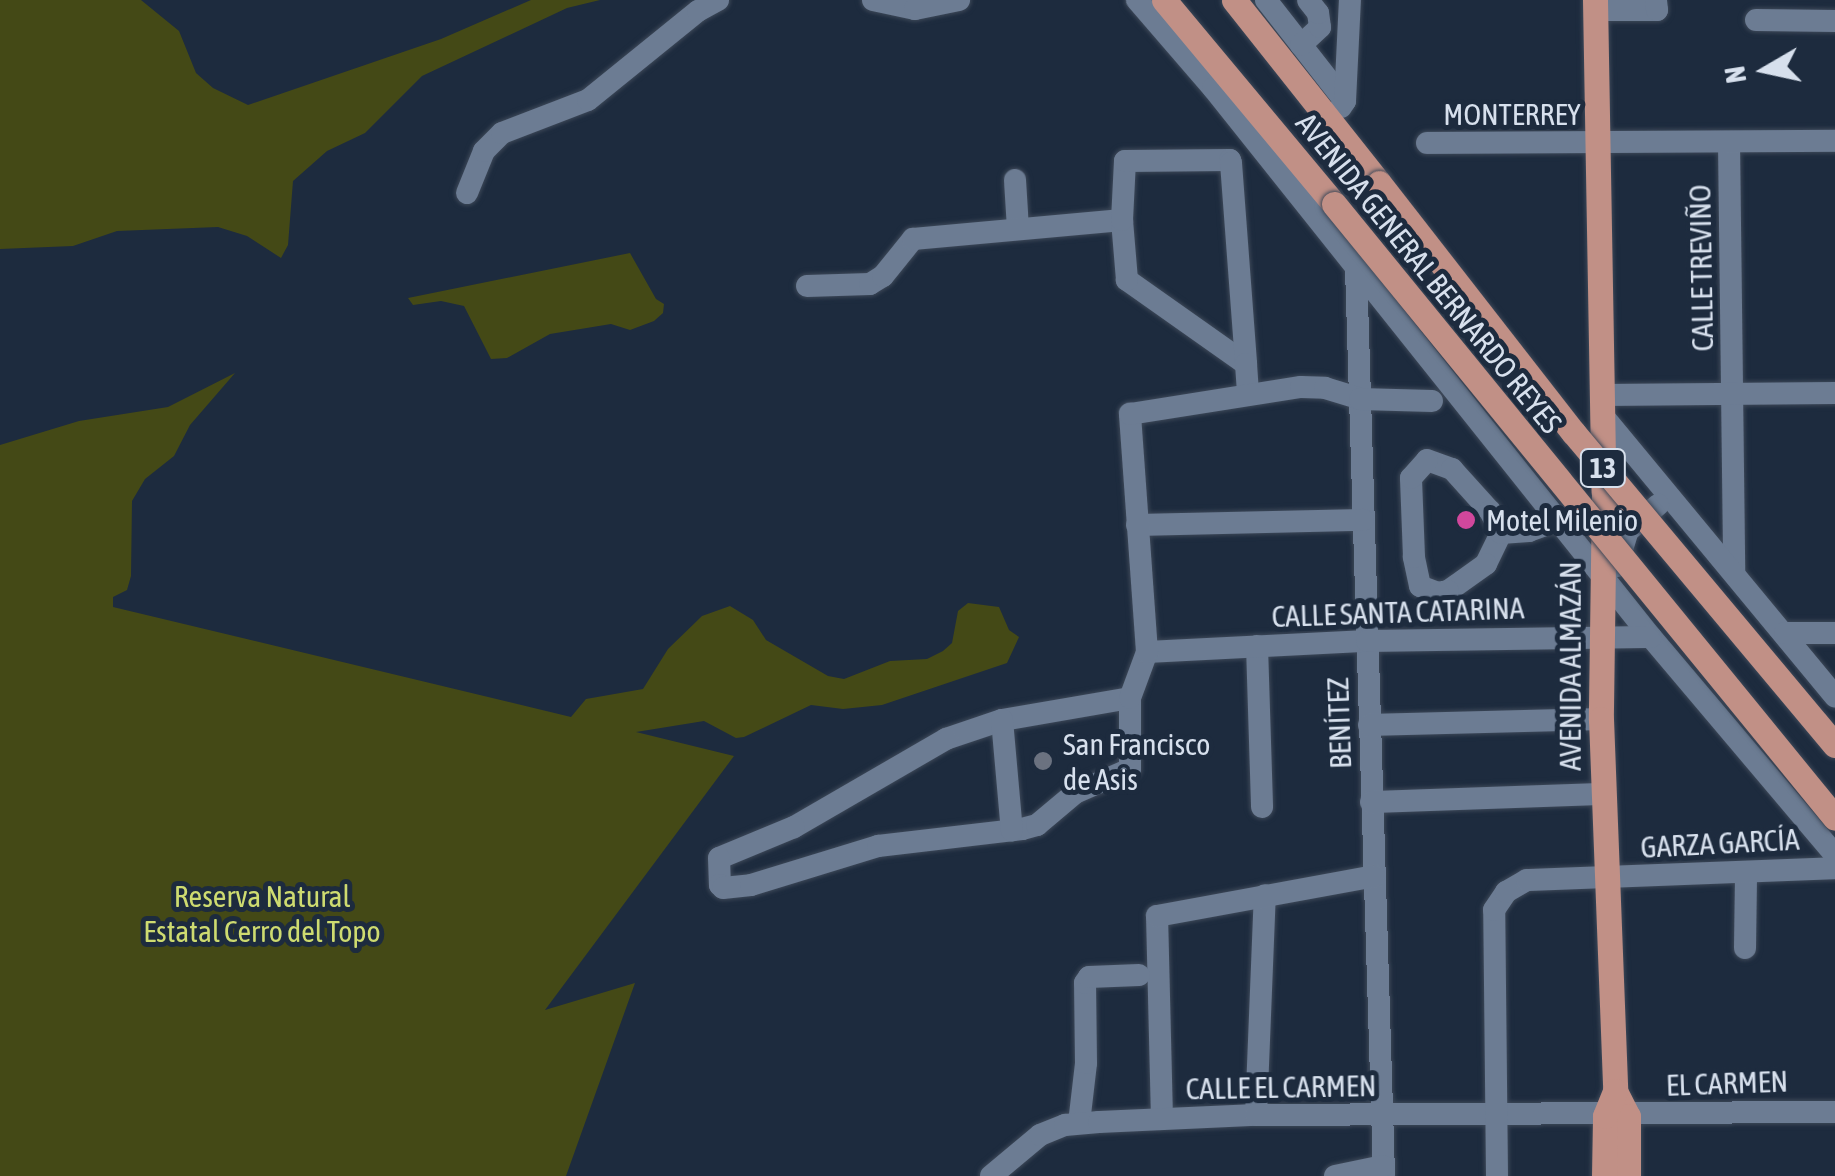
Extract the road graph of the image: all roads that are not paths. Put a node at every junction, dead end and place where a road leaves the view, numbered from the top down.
1 (718, 0) edge
2 (873, 0) edge
3 (959, 0) edge
4 (1143, 0) edge
5 (1193, 0) edge
6 (1234, 0) edge
7 (1266, 0) edge
8 (1308, 0) edge
9 (1350, 0) edge
10 (1656, 0) edge
11 (1595, 5) edge
12 (1756, 20) dead end
13 (1835, 21) edge
14 (1184, 26) junction
15 (1301, 45) junction
16 (1220, 83) junction
17 (1338, 111) junction
18 (1835, 140) edge
19 (1728, 142) junction
20 (1427, 143) dead end
21 (1597, 144) junction
22 (1015, 180) dead end
23 (466, 192) dead end
24 (1122, 220) junction
25 (1018, 229) junction
26 (1356, 268) junction
27 (806, 286) dead end
28 (1246, 364) junction
29 (1248, 393) junction
30 (1835, 393) edge
31 (1733, 394) junction
32 (1360, 399) junction
33 (1432, 401) dead end
34 (1602, 405) junction
35 (1604, 492) junction
36 (1671, 500) junction
37 (1363, 520) junction
38 (1562, 522) junction
39 (1137, 526) junction
40 (1501, 533) junction
41 (1734, 570) junction
42 (1600, 572) junction
43 (1630, 610) junction
44 (1785, 633) junction
45 (1835, 633) edge
46 (1600, 637) junction
47 (1651, 637) junction
48 (1367, 642) junction
49 (1258, 646) junction
50 (1147, 652) junction
51 (1835, 696) edge
52 (1130, 698) junction
53 (1601, 719) junction
54 (1002, 720) junction
55 (1369, 725) junction
56 (1835, 746) edge
57 (1604, 794) junction
58 (1371, 802) junction
59 (1262, 806) dead end
60 (1835, 818) edge
61 (1012, 831) junction
62 (1835, 855) edge
63 (1835, 868) edge
64 (1746, 873) junction
65 (1374, 876) junction
66 (1608, 878) junction
67 (1266, 894) junction
68 (1745, 948) dead end
69 (1139, 975) dead end
70 (1833, 1110) edge
71 (1256, 1115) junction
72 (1382, 1116) junction
73 (1497, 1116) junction
74 (1616, 1116) junction
75 (1162, 1119) junction
76 (1080, 1124) junction
77 (1384, 1171) edge
78 (990, 1176) edge
79 (1335, 1176) edge
80 (1496, 1176) edge
81 (1604, 1176) edge
82 (1628, 1176) edge

1 - 23 street
2 - 3 street
4 - 14 main road, AVENIDA GENERAL BERNARDO REYES / 13
4 - 16 street
5 - 14 main road
6 - 17 main road, AVENIDA GENERAL BERNARDO REYES / 13
7 - 15 street
8 - 15 street
9 - 17 street
10 - 11 street
11 - 21 main road, AVENIDA ALMAZÁN
12 - 13 street
14 - 16 main road, AVENIDA GENERAL BERNARDO REYES / 13
15 - 17 street
16 - 26 street
16 - 60 main road, AVENIDA GENERAL BERNARDO REYES / 13, bridge
17 - 56 main road, AVENIDA GENERAL BERNARDO REYES / 13, bridge
18 - 19 street, MONTERREY
19 - 21 street, MONTERREY
19 - 31 street, CALLE TREVIÑO
20 - 21 street, MONTERREY
21 - 34 main road, AVENIDA ALMAZÁN
22 - 25 street
24 - 25 street
24 - 28 street
24 - 28 street
25 - 27 street
26 - 32 street, BENÍTEZ
26 - 38 street
28 - 29 street
29 - 32 street
29 - 39 street
30 - 31 street
31 - 34 street
31 - 41 street
32 - 33 street
32 - 37 street, BENÍTEZ
34 - 35 main road, AVENIDA ALMAZÁN
34 - 36 street
35 - 38 street
35 - 42 main road, AVENIDA ALMAZÁN
36 - 41 street
36 - 43 street
37 - 39 street
37 - 48 street, BENÍTEZ
38 - 40 street
38 - 42 street
39 - 50 street
40 - 40 street
41 - 44 street
42 - 43 street
42 - 46 main road, AVENIDA ALMAZÁN
43 - 47 street
44 - 45 street
44 - 51 street
46 - 47 street, CALLE SANTA CATARINA
46 - 48 street, CALLE SANTA CATARINA
46 - 53 main road, AVENIDA ALMAZÁN
47 - 62 street
48 - 49 street, CALLE SANTA CATARINA
48 - 55 street, BENÍTEZ
49 - 50 street, CALLE SANTA CATARINA
49 - 59 street
50 - 52 street
52 - 54 street
52 - 61 street
53 - 55 street
53 - 57 main road, AVENIDA ALMAZÁN
54 - 61 street
54 - 61 street
55 - 58 street, BENÍTEZ
57 - 58 street
57 - 66 main road, AVENIDA ALMAZÁN
58 - 65 street, BENÍTEZ
63 - 64 street, GARZA GARCÍA
64 - 66 street, GARZA GARCÍA
64 - 68 street
65 - 67 street
65 - 72 street, BENÍTEZ
66 - 73 street, GARZA GARCÍA
66 - 74 main road, AVENIDA ALMAZÁN
67 - 71 street
67 - 75 street, CALLE EL CARMEN
69 - 76 street
70 - 74 street, EL CARMEN
71 - 72 street, CALLE EL CARMEN
71 - 75 street, CALLE EL CARMEN
72 - 73 street, CALLE EL CARMEN
72 - 77 street, BENÍTEZ
73 - 74 street, CALLE EL CARMEN
73 - 80 street, GARZA GARCÍA
74 - 81 main road, AVENIDA ALMAZÁN
74 - 82 main road, AVENIDA ALMAZÁN
75 - 76 street
76 - 78 street
77 - 79 street

